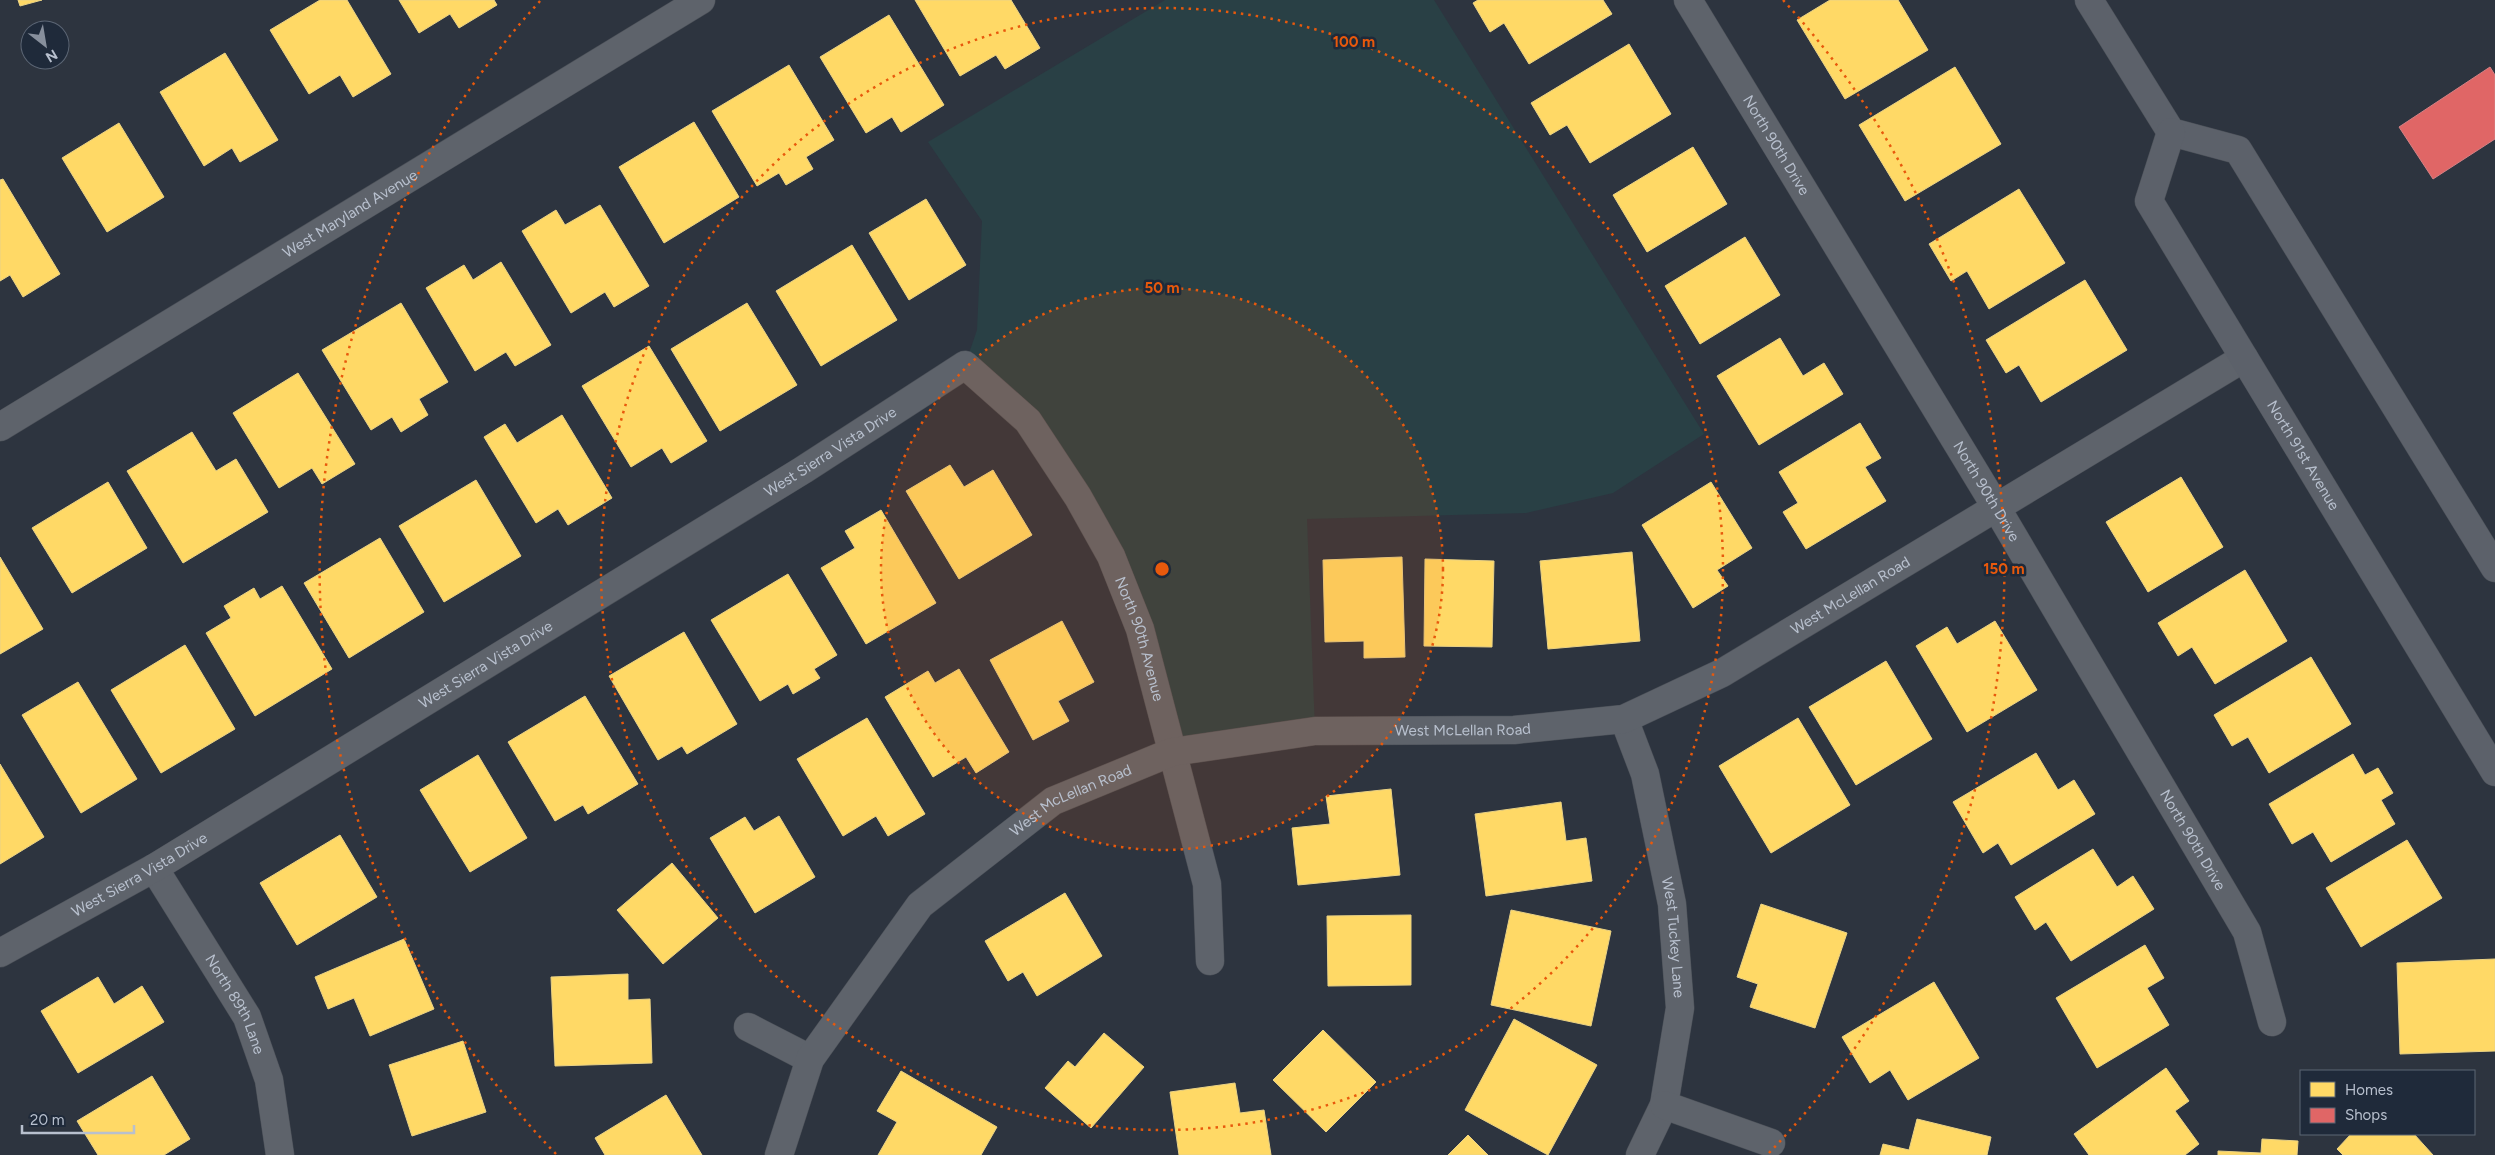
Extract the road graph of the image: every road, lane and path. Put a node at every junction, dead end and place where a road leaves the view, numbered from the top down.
1 (701, 0) edge
2 (1688, 0) edge
3 (2090, 0) edge
4 (2172, 132) junction
5 (2244, 358) junction
6 (965, 365) joint
7 (0, 427) edge
8 (1996, 507) junction
9 (2495, 568) edge
10 (1624, 719) junction
11 (1172, 752) junction
12 (2495, 772) edge
13 (154, 868) junction
14 (0, 953) edge
15 (1210, 961) dead end
16 (2272, 1022) dead end
17 (748, 1027) dead end
18 (810, 1059) junction
19 (1664, 1104) junction
20 (1771, 1143) dead end
21 (280, 1155) edge
22 (779, 1155) edge
23 (1640, 1155) edge

1 - 7 street, West Maryland Avenue
2 - 8 street, North 90th Drive
3 - 4 main road
4 - 5 main road, North 91st Avenue
4 - 9 main road
5 - 8 street, West McLellan Road
5 - 12 main road, North 91st Avenue
6 - 11 street, North 90th Avenue
6 - 13 street, West Sierra Vista Drive
8 - 10 street, West McLellan Road
8 - 16 street, North 90th Drive
10 - 11 street, West McLellan Road
10 - 19 street, West Tuckey Lane
11 - 15 street, North 90th Avenue
11 - 18 street, West McLellan Road
13 - 14 street, West Sierra Vista Drive
13 - 21 street, North 89th Lane
17 - 18 street
18 - 22 street, West McLellan Road
19 - 20 street
19 - 23 street, West Tuckey Lane

